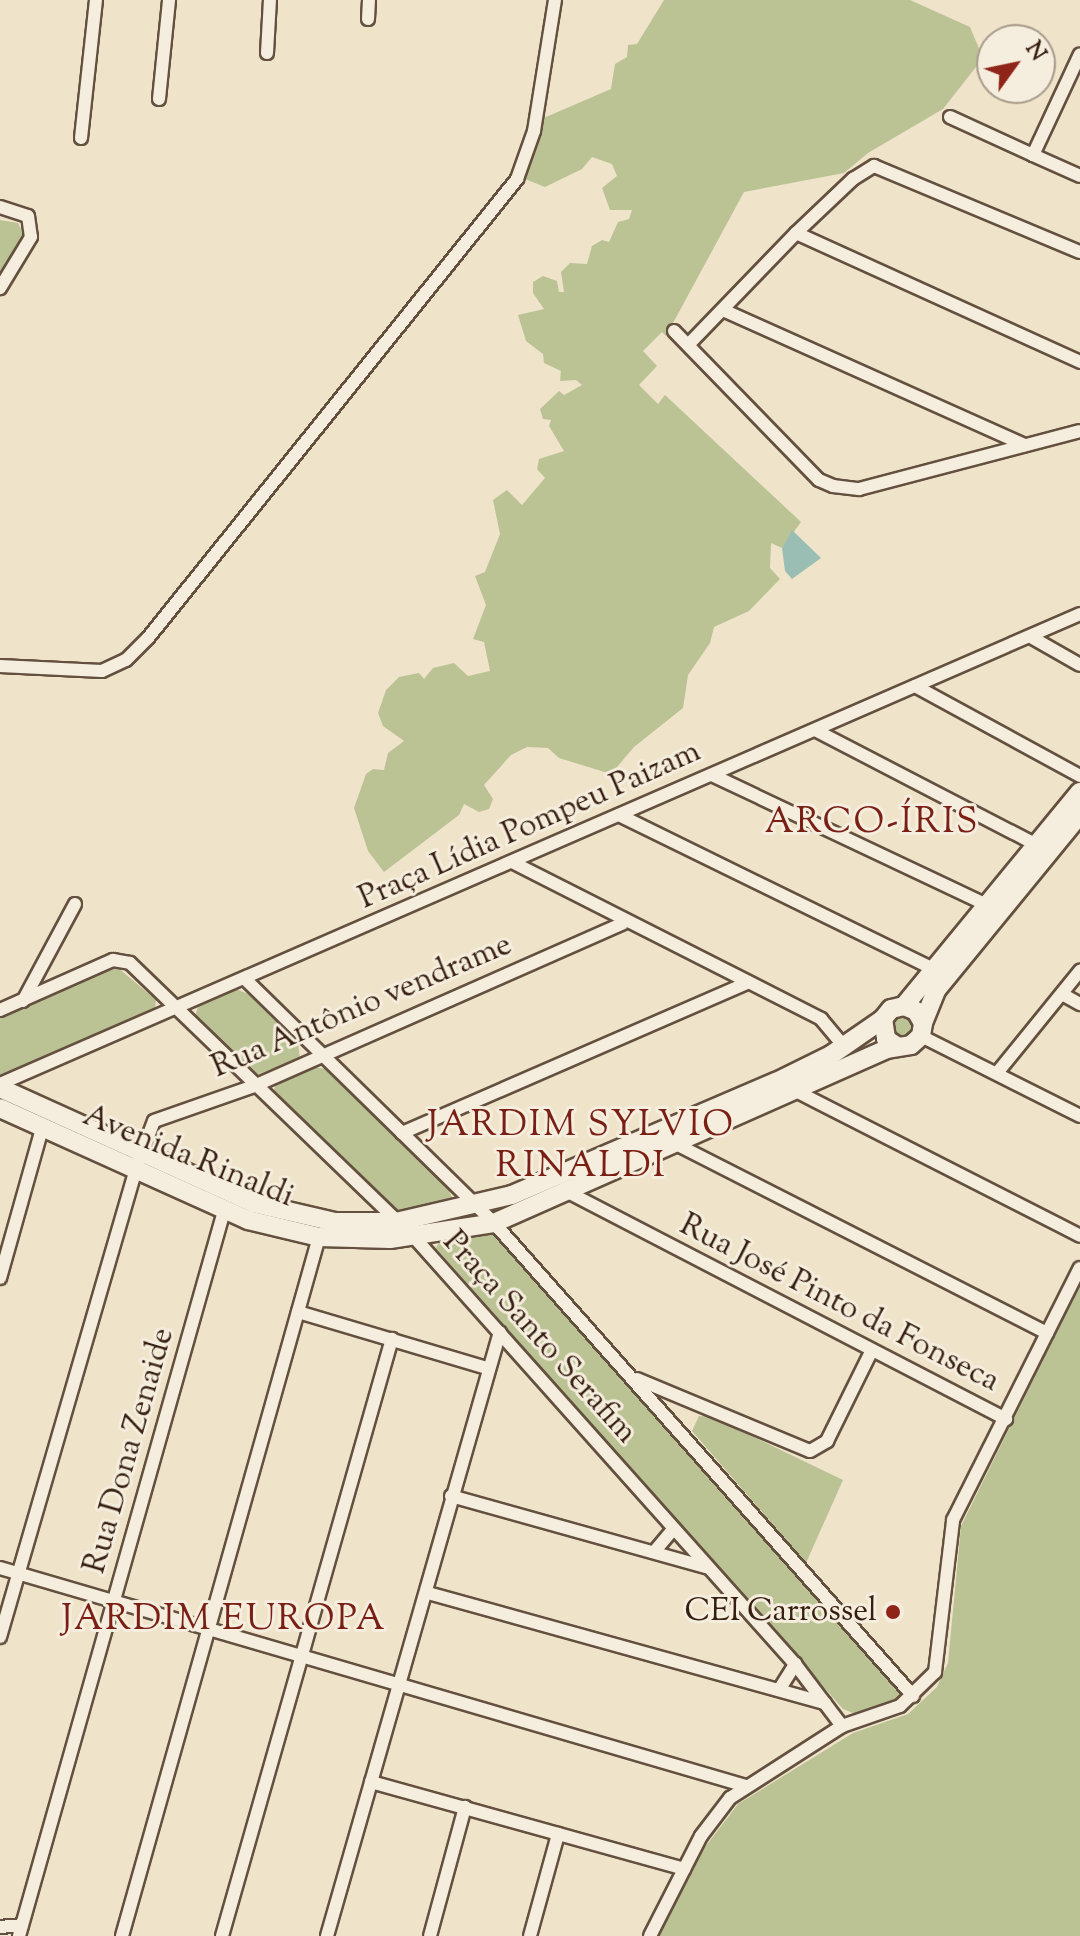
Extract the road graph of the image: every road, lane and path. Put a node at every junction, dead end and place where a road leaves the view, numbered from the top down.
1 (96, 0) edge
2 (169, 0) edge
3 (270, 0) edge
4 (369, 0) edge
5 (555, 0) edge
6 (368, 19) dead end
7 (267, 53) dead end
8 (1080, 54) edge
9 (159, 99) dead end
10 (950, 117) dead end
11 (81, 138) dead end
12 (1033, 155) junction
13 (1080, 176) edge
14 (0, 207) edge
15 (796, 233) junction
16 (1080, 252) edge
17 (0, 288) edge
18 (723, 310) junction
19 (674, 331) dead end
20 (688, 345) junction
21 (1080, 362) edge
22 (1080, 431) edge
23 (1025, 445) junction
24 (1080, 614) edge
25 (1031, 637) junction
26 (1080, 665) edge
27 (0, 666) edge
28 (915, 686) junction
29 (815, 730) junction
30 (712, 775) junction
31 (1080, 776) edge
32 (1080, 792) edge
33 (1080, 814) edge
34 (619, 815) junction
35 (1035, 844) junction
36 (512, 862) junction
37 (75, 904) dead end
38 (993, 907) junction
39 (623, 923) junction
40 (934, 969) junction
41 (1080, 971) edge
42 (246, 980) junction
43 (749, 982) junction
44 (1062, 994) junction
45 (23, 1001) junction
46 (1080, 1004) edge
47 (904, 1006) junction
48 (173, 1007) junction
49 (0, 1010) edge
50 (883, 1019) junction
51 (922, 1029) junction
52 (844, 1046) junction
53 (898, 1047) junction
54 (322, 1056) junction
55 (997, 1073) junction
56 (0, 1086) edge
57 (254, 1086) junction
58 (792, 1089) junction
59 (0, 1108) edge
60 (1080, 1116) edge
61 (42, 1129) junction
62 (402, 1133) junction
63 (672, 1142) junction
64 (137, 1163) junction
65 (564, 1190) junction
66 (477, 1207) junction
67 (224, 1211) junction
68 (396, 1222) junction
69 (494, 1223) junction
70 (1080, 1236) edge
71 (319, 1237) junction
72 (414, 1237) junction
73 (1080, 1268) edge
74 (0, 1278) edge
75 (298, 1312) junction
76 (500, 1332) junction
77 (1047, 1333) junction
78 (392, 1339) junction
79 (871, 1352) junction
80 (487, 1368) junction
81 (634, 1378) junction
82 (1006, 1419) junction
83 (451, 1496) junction
84 (673, 1529) junction
85 (654, 1552) junction
86 (0, 1568) edge
87 (709, 1568) junction
88 (19, 1574) junction
89 (428, 1593) junction
90 (115, 1602) junction
91 (212, 1630) junction
92 (0, 1637) edge
93 (304, 1657) junction
94 (795, 1664) junction
95 (401, 1685) junction
96 (779, 1690) junction
97 (913, 1696) junction
98 (826, 1703) junction
99 (842, 1726) junction
100 (371, 1782) junction
101 (746, 1786) junction
102 (465, 1807) junction
103 (558, 1834) junction
104 (684, 1869) junction
105 (0, 1927) edge
106 (20, 1931) edge
107 (122, 1936) edge
108 (222, 1936) edge
109 (327, 1936) edge
110 (430, 1936) edge
111 (530, 1936) edge
112 (650, 1936) edge

1 - 11 street
2 - 9 street
3 - 7 street
4 - 6 street
5 - 27 street
8 - 12 street
10 - 12 street
12 - 13 street
14 - 17 street
15 - 16 street
15 - 18 street
15 - 21 street
18 - 20 street
18 - 23 street
19 - 20 street
20 - 23 street
22 - 23 street
24 - 25 street, Praça Lídia Pompeu Paizam
25 - 26 street
25 - 28 street, Praça Lídia Pompeu Paizam
28 - 29 street, Praça Lídia Pompeu Paizam
28 - 31 street
29 - 30 street, Praça Lídia Pompeu Paizam
29 - 35 street
30 - 34 street, Praça Lídia Pompeu Paizam
30 - 38 street
32 - 35 main road
33 - 38 main road
34 - 36 street, Praça Lídia Pompeu Paizam
34 - 40 street
35 - 38 main road
36 - 39 street
36 - 42 street, Praça Lídia Pompeu Paizam
37 - 45 street
38 - 40 main road
38 - 51 main road
39 - 43 street
39 - 54 street, Rua Antônio vendrame
40 - 47 main road
41 - 44 street
42 - 48 street, Praça Lídia Pompeu Paizam
42 - 54 street, Praça Santo Serafim
43 - 52 street
43 - 62 street
44 - 46 street
44 - 55 street
45 - 48 street, Praça Santo Serafim
45 - 49 street
47 - 50 main road
47 - 51 main road
48 - 56 street, Praça Lídia Pompeu Paizam
48 - 57 street, Praça Santo Serafim
50 - 52 main road, Avenida Rinaldi
50 - 53 main road
51 - 53 main road
51 - 55 street
52 - 66 main road, Avenida Rinaldi
53 - 58 main road, Avenida Rinaldi
54 - 57 street, Rua Antônio vendrame
54 - 62 street, Praça Santo Serafim
55 - 60 street
56 - 64 main road, Avenida Rinaldi
57 - 64 street, Rua Antônio vendrame
57 - 68 street, Praça Santo Serafim
58 - 63 main road, Avenida Rinaldi
58 - 70 street
59 - 61 main road, Avenida Rinaldi
61 - 64 main road, Avenida Rinaldi
61 - 74 street
62 - 66 street, Praça Santo Serafim
63 - 65 main road, Avenida Rinaldi
63 - 77 street
64 - 67 main road, Avenida Rinaldi
64 - 68 main road, Avenida Rinaldi
64 - 88 street, Rua Antônio vendrame
65 - 69 main road, Avenida Rinaldi
65 - 79 street, Rua José Pinto da Fonseca
66 - 68 main road, Avenida Rinaldi
66 - 69 street, Praça Santo Serafim
67 - 71 main road, Avenida Rinaldi
67 - 90 street, Rua Dona Zenaide
68 - 72 street, Praça Santo Serafim
69 - 72 main road, Avenida Rinaldi
69 - 81 street, Praça Santo Serafim
71 - 72 main road, Avenida Rinaldi
71 - 75 street
72 - 76 street, Praça Santo Serafim
73 - 77 street
75 - 78 street
75 - 91 street
76 - 80 street
76 - 84 street, Praça Santo Serafim
77 - 82 street
78 - 80 street
78 - 93 street
79 - 81 street
79 - 82 street, Rua José Pinto da Fonseca
80 - 83 street
81 - 97 street, Praça Santo Serafim
82 - 97 street
83 - 85 street
83 - 89 street
84 - 85 street
84 - 87 street, Praça Santo Serafim
85 - 87 street
86 - 88 street
87 - 94 street, Praça Santo Serafim
88 - 90 street
88 - 92 street, Rua Antônio vendrame
89 - 95 street
89 - 96 street
90 - 91 street
90 - 106 street, Rua Dona Zenaide
91 - 93 street
91 - 107 street
93 - 95 street
93 - 108 street
94 - 96 street
94 - 98 street, Praça Santo Serafim
95 - 100 street
95 - 101 street
96 - 98 street
97 - 99 street
98 - 99 street, Praça Santo Serafim
99 - 101 street
100 - 102 street
100 - 109 street
101 - 104 street
102 - 103 street
102 - 110 street
103 - 104 street
103 - 111 street
104 - 112 street
105 - 106 street

